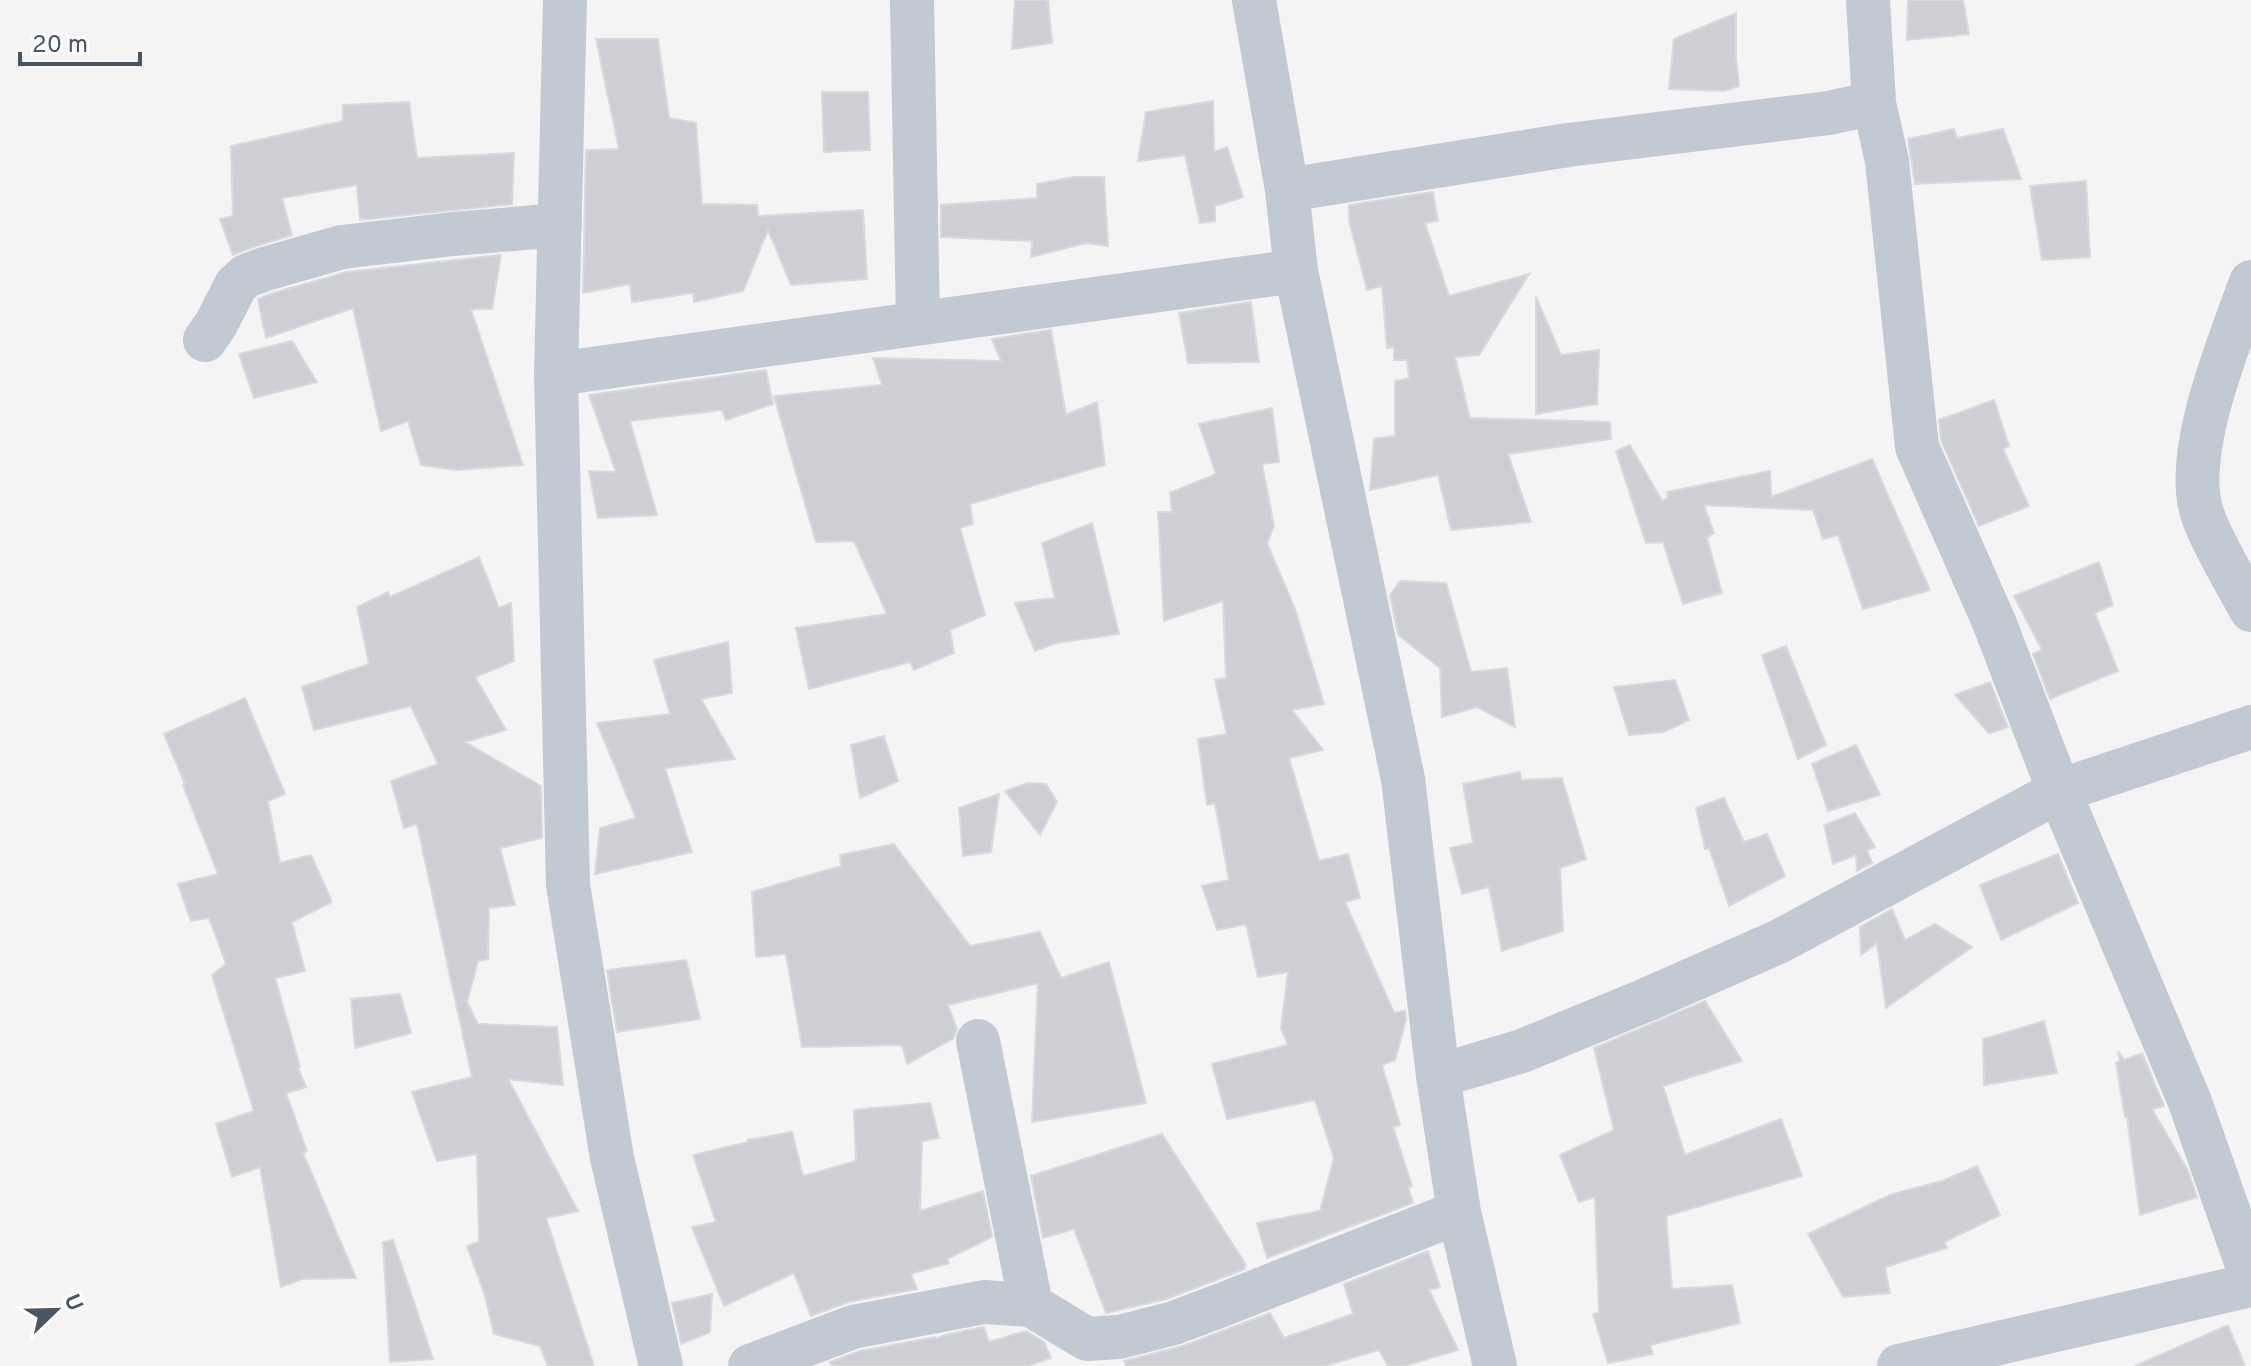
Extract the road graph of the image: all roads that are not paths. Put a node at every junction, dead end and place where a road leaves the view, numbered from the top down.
1 (565, 0) edge
2 (912, 0) edge
3 (1254, 0) edge
4 (1868, 0) edge
5 (1874, 103) junction
6 (1287, 190) junction
7 (560, 225) junction
8 (1296, 271) junction
9 (2251, 282) edge
10 (918, 323) junction
11 (205, 340) dead end
12 (556, 374) junction
13 (2251, 610) edge
14 (2251, 727) edge
15 (2059, 791) junction
16 (978, 1041) dead end
17 (1438, 1076) junction
18 (1459, 1212) junction
19 (2251, 1276) edge
20 (2251, 1285) edge
21 (1031, 1305) junction
22 (1988, 1356) edge
23 (661, 1366) edge
24 (750, 1366) edge
25 (1495, 1366) edge
26 (1899, 1366) edge

1 - 7 street
2 - 10 street
3 - 6 street
4 - 5 street
5 - 6 street
5 - 15 street
6 - 8 street
7 - 11 street
7 - 12 street
8 - 10 street
8 - 17 street
9 - 13 street
10 - 12 street
12 - 23 street
14 - 15 street
15 - 17 street
15 - 19 street
16 - 21 street
17 - 18 street
18 - 21 street
18 - 25 street
20 - 22 street
21 - 24 street
22 - 26 street

